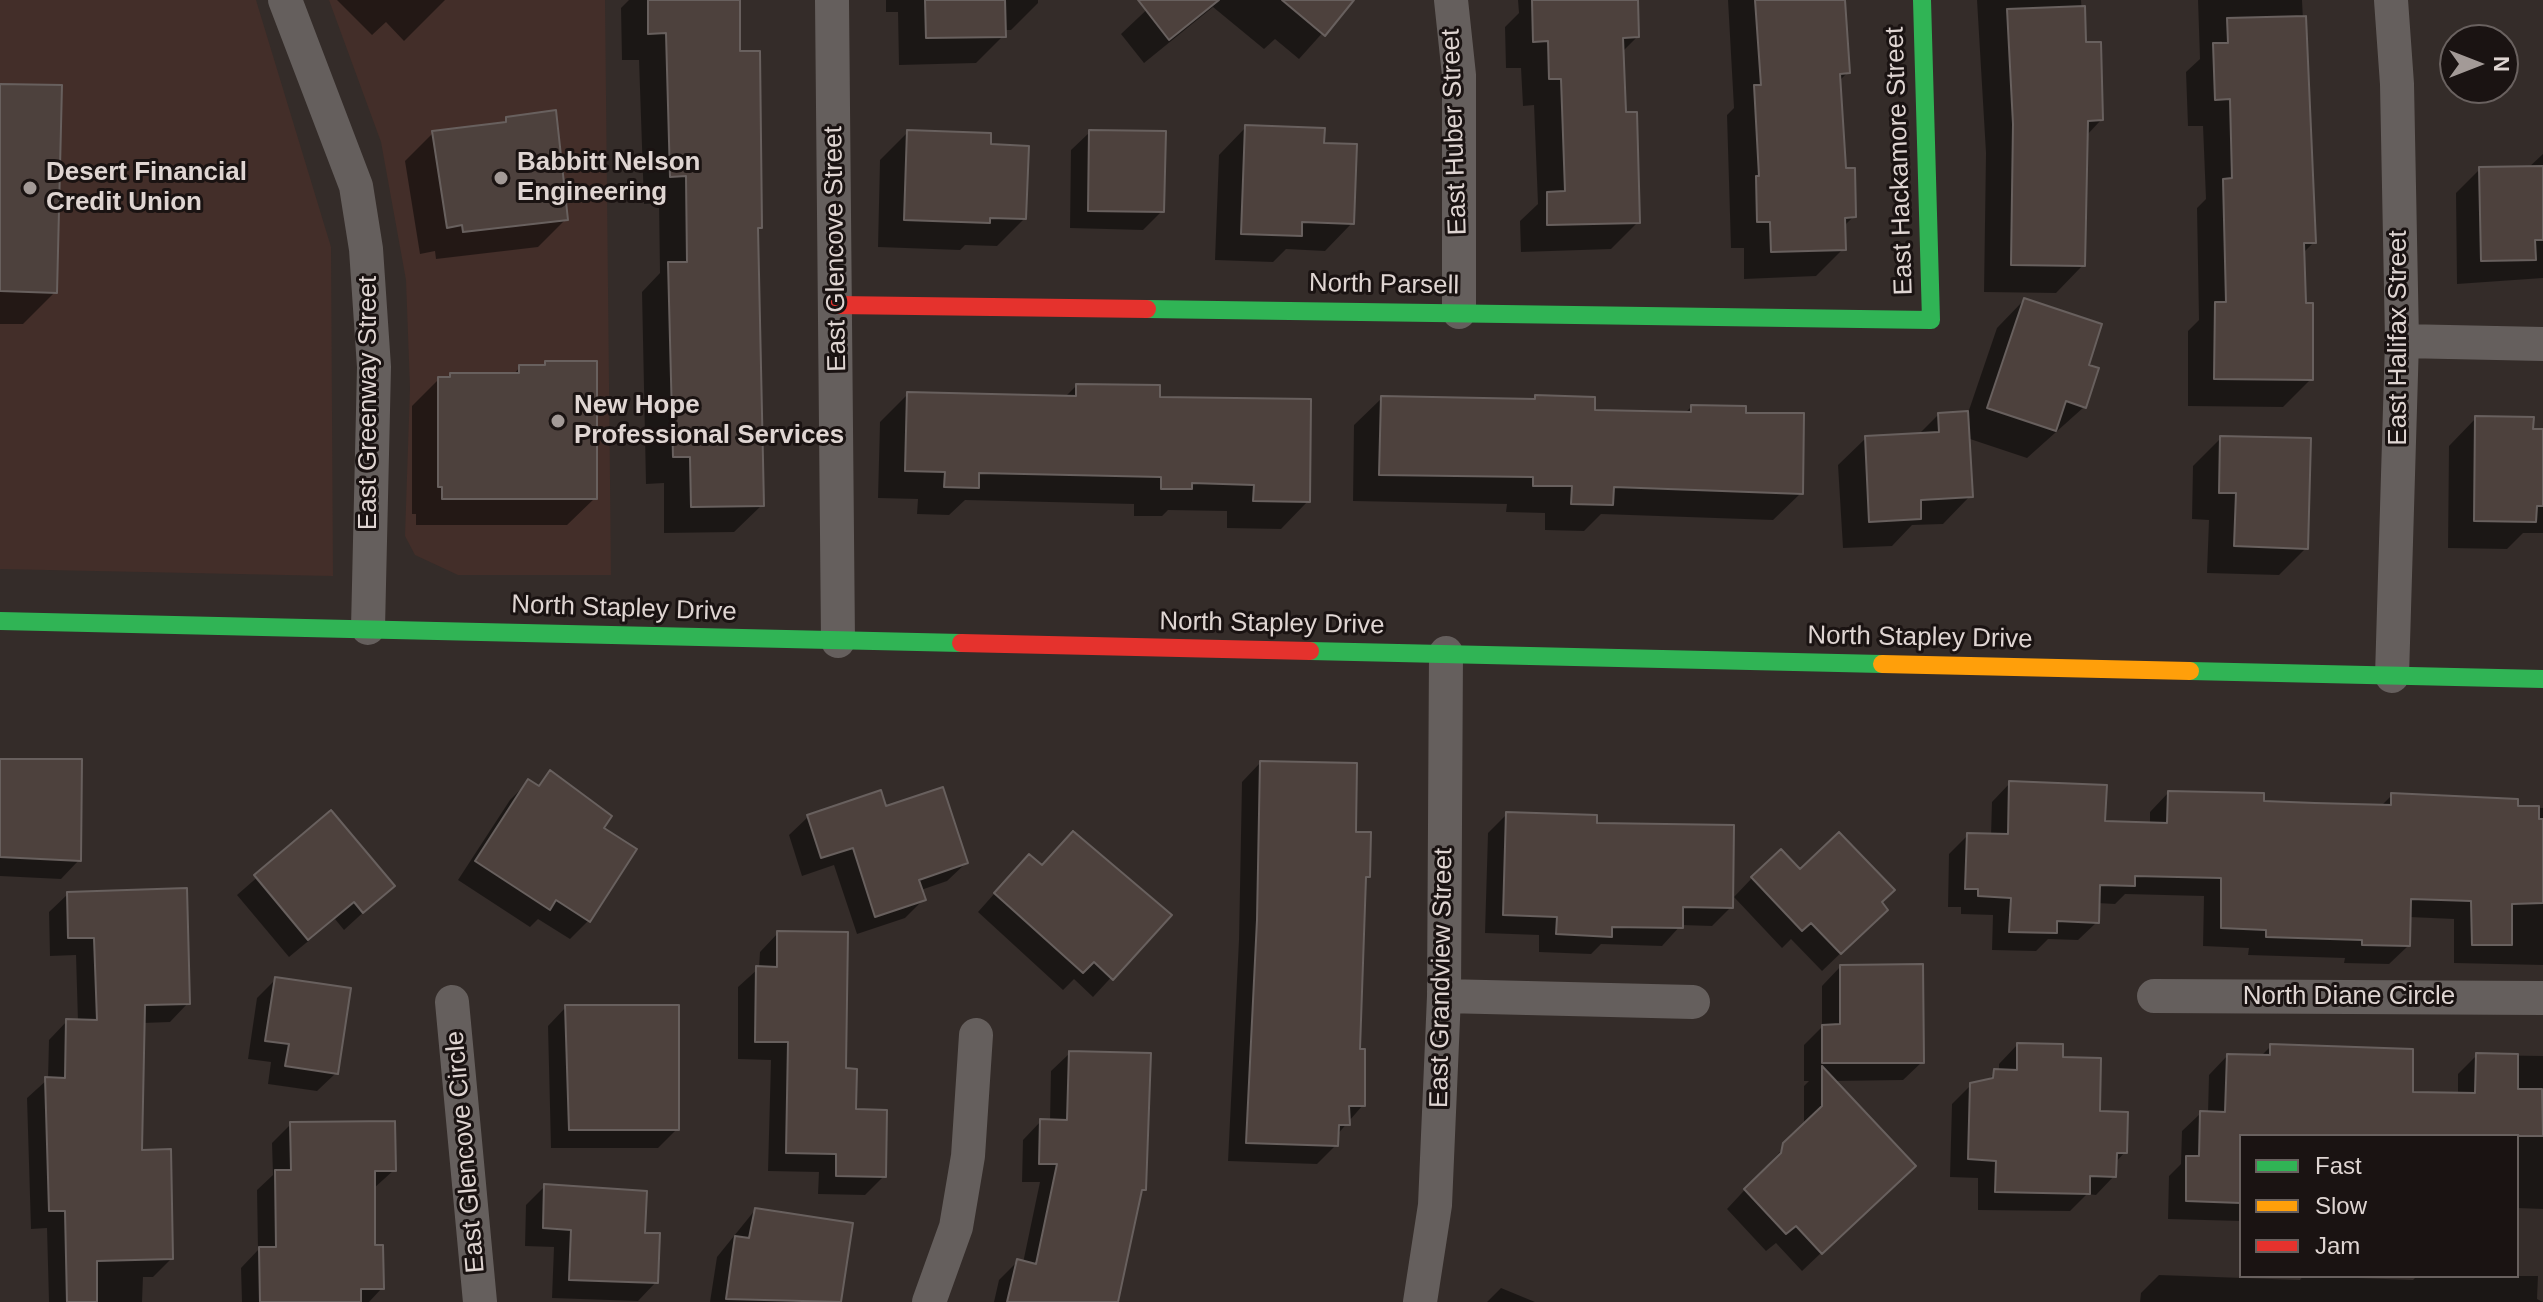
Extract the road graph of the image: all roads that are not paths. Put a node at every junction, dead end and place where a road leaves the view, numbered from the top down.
1 (285, 0) edge
2 (832, 0) edge
3 (1451, 0) edge
4 (1922, 0) edge
5 (2391, 0) edge
6 (837, 305) junction
7 (1459, 312) junction
8 (1931, 320) joint
9 (2402, 341) junction
10 (2543, 344) edge
11 (0, 621) edge
12 (368, 628) junction
13 (838, 641) junction
14 (1446, 653) junction
15 (2392, 676) junction
16 (2543, 679) edge
17 (1444, 996) junction
18 (2154, 996) dead end
19 (2543, 998) edge
20 (452, 1002) dead end
21 (1693, 1002) dead end
22 (976, 1035) dead end
23 (480, 1302) edge
24 (929, 1302) edge
25 (1420, 1302) edge

1 - 12 street, East Greenway Street
2 - 6 street, East Glencove Street
3 - 7 street, East Huber Street
4 - 8 main road, East Hackamore Street
5 - 9 street, East Halifax Street
6 - 7 main road, North Parsell
6 - 13 street, East Glencove Street
7 - 8 main road, North Parsell
9 - 10 street
9 - 15 street, East Halifax Street
11 - 12 main road, North Stapley Drive
12 - 13 main road, North Stapley Drive
13 - 14 main road, North Stapley Drive
14 - 15 main road, North Stapley Drive
14 - 17 street, East Grandview Street
15 - 16 main road, North Stapley Drive
17 - 21 street
17 - 25 street, East Grandview Street
18 - 19 street, North Diane Circle
20 - 23 street, East Glencove Circle
22 - 24 street

